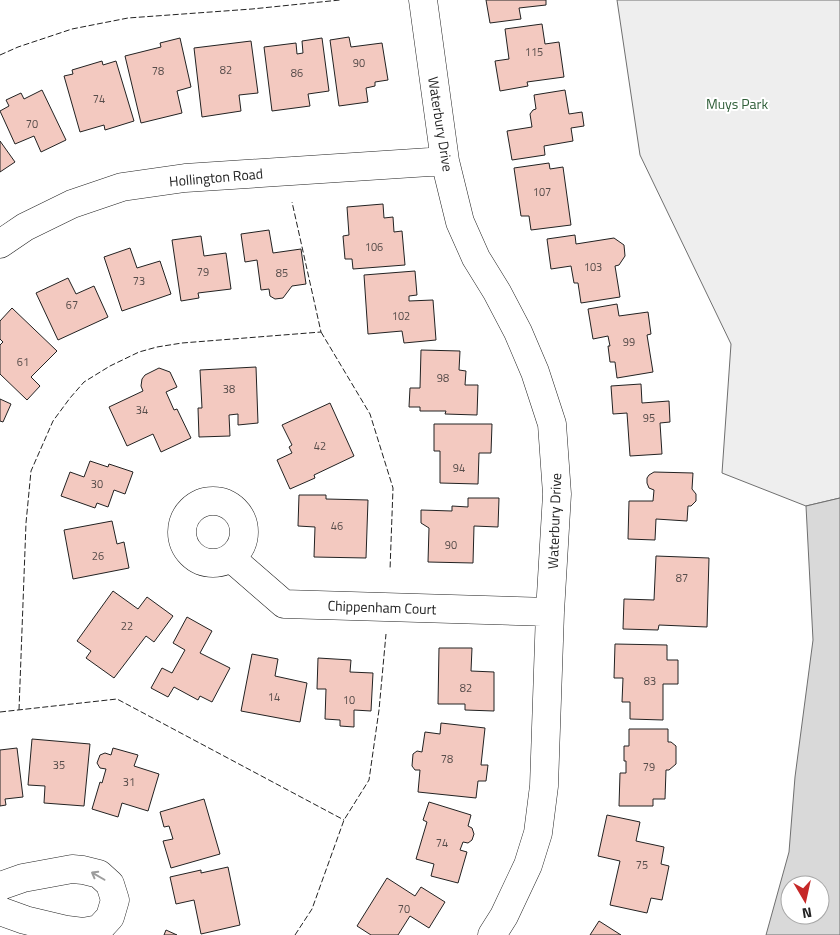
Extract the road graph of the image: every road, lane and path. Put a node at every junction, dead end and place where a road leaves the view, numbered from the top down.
1 (423, 0) edge
2 (445, 161) junction
3 (0, 244) edge
4 (232, 558) dead end
5 (550, 612) junction
6 (0, 886) edge
7 (0, 911) edge
8 (492, 935) edge

1 - 2 street, Waterbury Drive
2 - 3 street, Hollington Road
2 - 5 street, Waterbury Drive
4 - 5 street, Chippenham Court
5 - 8 street, Waterbury Drive
7 -> 6 street

